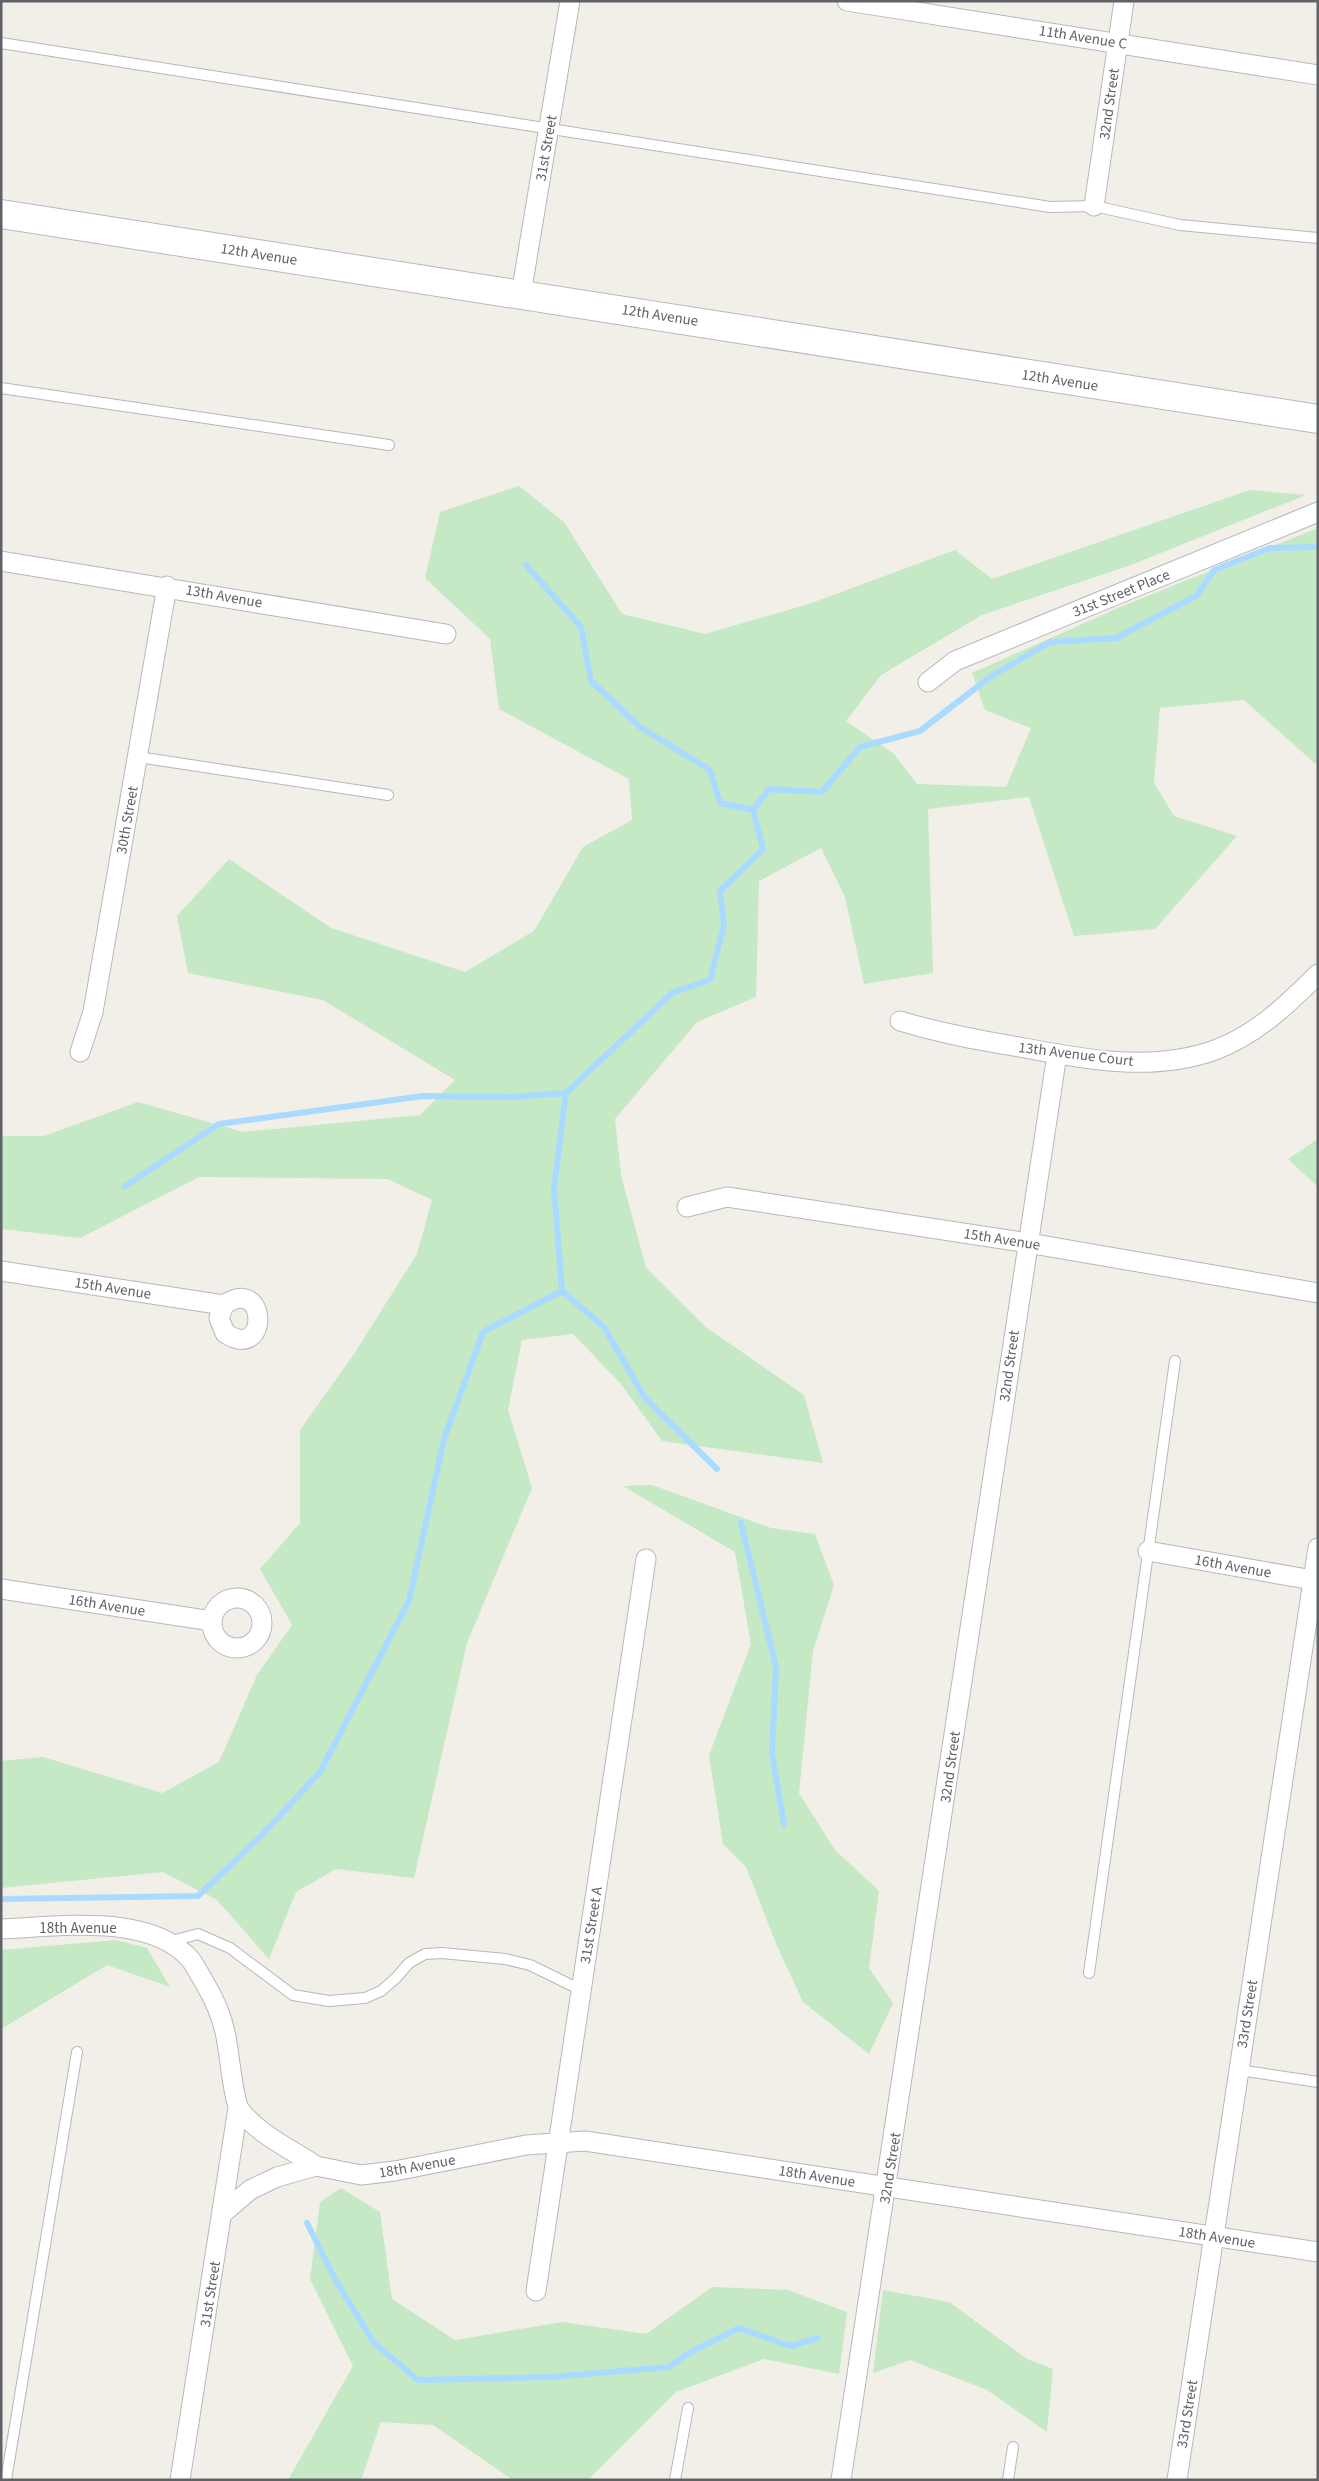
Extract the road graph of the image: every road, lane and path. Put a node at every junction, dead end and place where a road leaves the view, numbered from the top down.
1 (570, 1) edge
2 (847, 1) edge
3 (1124, 1) edge
4 (1118, 42) junction
5 (1, 43) edge
6 (1318, 75) edge
7 (549, 129) junction
8 (1094, 206) junction
9 (1, 214) edge
10 (1318, 238) edge
11 (521, 294) junction
12 (1, 388) edge
13 (1318, 419) edge
14 (389, 446) dead end
15 (1318, 512) edge
16 (1, 561) edge
17 (167, 586) junction
18 (446, 634) dead end
19 (928, 682) dead end
20 (138, 756) junction
21 (388, 795) dead end
22 (1318, 974) edge
23 (900, 1021) dead end
24 (80, 1052) dead end
25 (1057, 1054) junction
26 (687, 1207) dead end
27 (1028, 1243) junction
28 (1, 1271) edge
29 (1318, 1292) edge
30 (224, 1305) dead end
31 (1175, 1361) dead end
32 (1318, 1548) edge
33 (1148, 1551) junction
34 (646, 1559) dead end
35 (1316, 1580) edge
36 (1, 1589) edge
37 (212, 1621) dead end
38 (1, 1929) edge
39 (167, 1942) junction
40 (1089, 1973) dead end
41 (581, 1990) junction
42 (76, 2052) dead end
43 (1239, 2070) junction
44 (1318, 2082) edge
45 (238, 2108) junction
46 (559, 2142) junction
47 (316, 2166) junction
48 (887, 2186) junction
49 (223, 2213) junction
50 (1214, 2236) junction
51 (1318, 2252) edge
52 (536, 2291) dead end
53 (688, 2408) dead end
54 (1013, 2447) dead end
55 (6, 2480) edge
56 (180, 2480) edge
57 (675, 2480) edge
58 (841, 2480) edge
59 (1008, 2480) edge
60 (1177, 2480) edge

1 - 7 street, 31st Street
2 - 4 street, 11th Avenue C
3 - 4 street, 32nd Street
4 - 6 street, 11th Avenue C
4 - 8 street, 32nd Street
5 - 7 lane
7 - 8 lane
7 - 11 street, 31st Street
8 - 10 lane
9 - 11 street, 12th Avenue
11 - 13 street, 12th Avenue
12 - 14 lane
15 - 19 street, 31st Street Place
16 - 17 street, 13th Avenue
17 - 18 street, 13th Avenue
17 - 20 street, 30th Street
20 - 21 lane
20 - 24 street, 30th Street
22 - 25 street, 13th Avenue Court
23 - 25 street, 13th Avenue Court
25 - 27 street, 32nd Street
26 - 27 street, 15th Avenue
27 - 29 street, 15th Avenue
27 - 48 street, 32nd Street
28 - 30 street, 15th Avenue
31 - 33 lane
32 - 35 street, 33rd Street
33 - 35 street, 16th Avenue
33 - 40 lane
34 - 41 street, 31st Street A
35 - 43 street, 33rd Street
36 - 37 street, 16th Avenue
38 - 39 street, 18th Avenue
39 - 41 lane
39 - 45 street, 18th Avenue
41 - 46 street, 31st Street A
42 - 55 lane
43 - 44 lane
43 - 50 street, 33rd Street
45 - 47 street, 18th Avenue
45 - 49 street, 31st Street
46 - 47 street, 18th Avenue
46 - 48 street, 18th Avenue
46 - 52 street, 31st Street A
47 - 49 street, 18th Avenue
48 - 50 street, 18th Avenue
48 - 58 street, 32nd Street
49 - 56 street, 31st Street
50 - 51 street, 18th Avenue
50 - 60 street, 33rd Street
53 - 57 lane
54 - 59 lane

